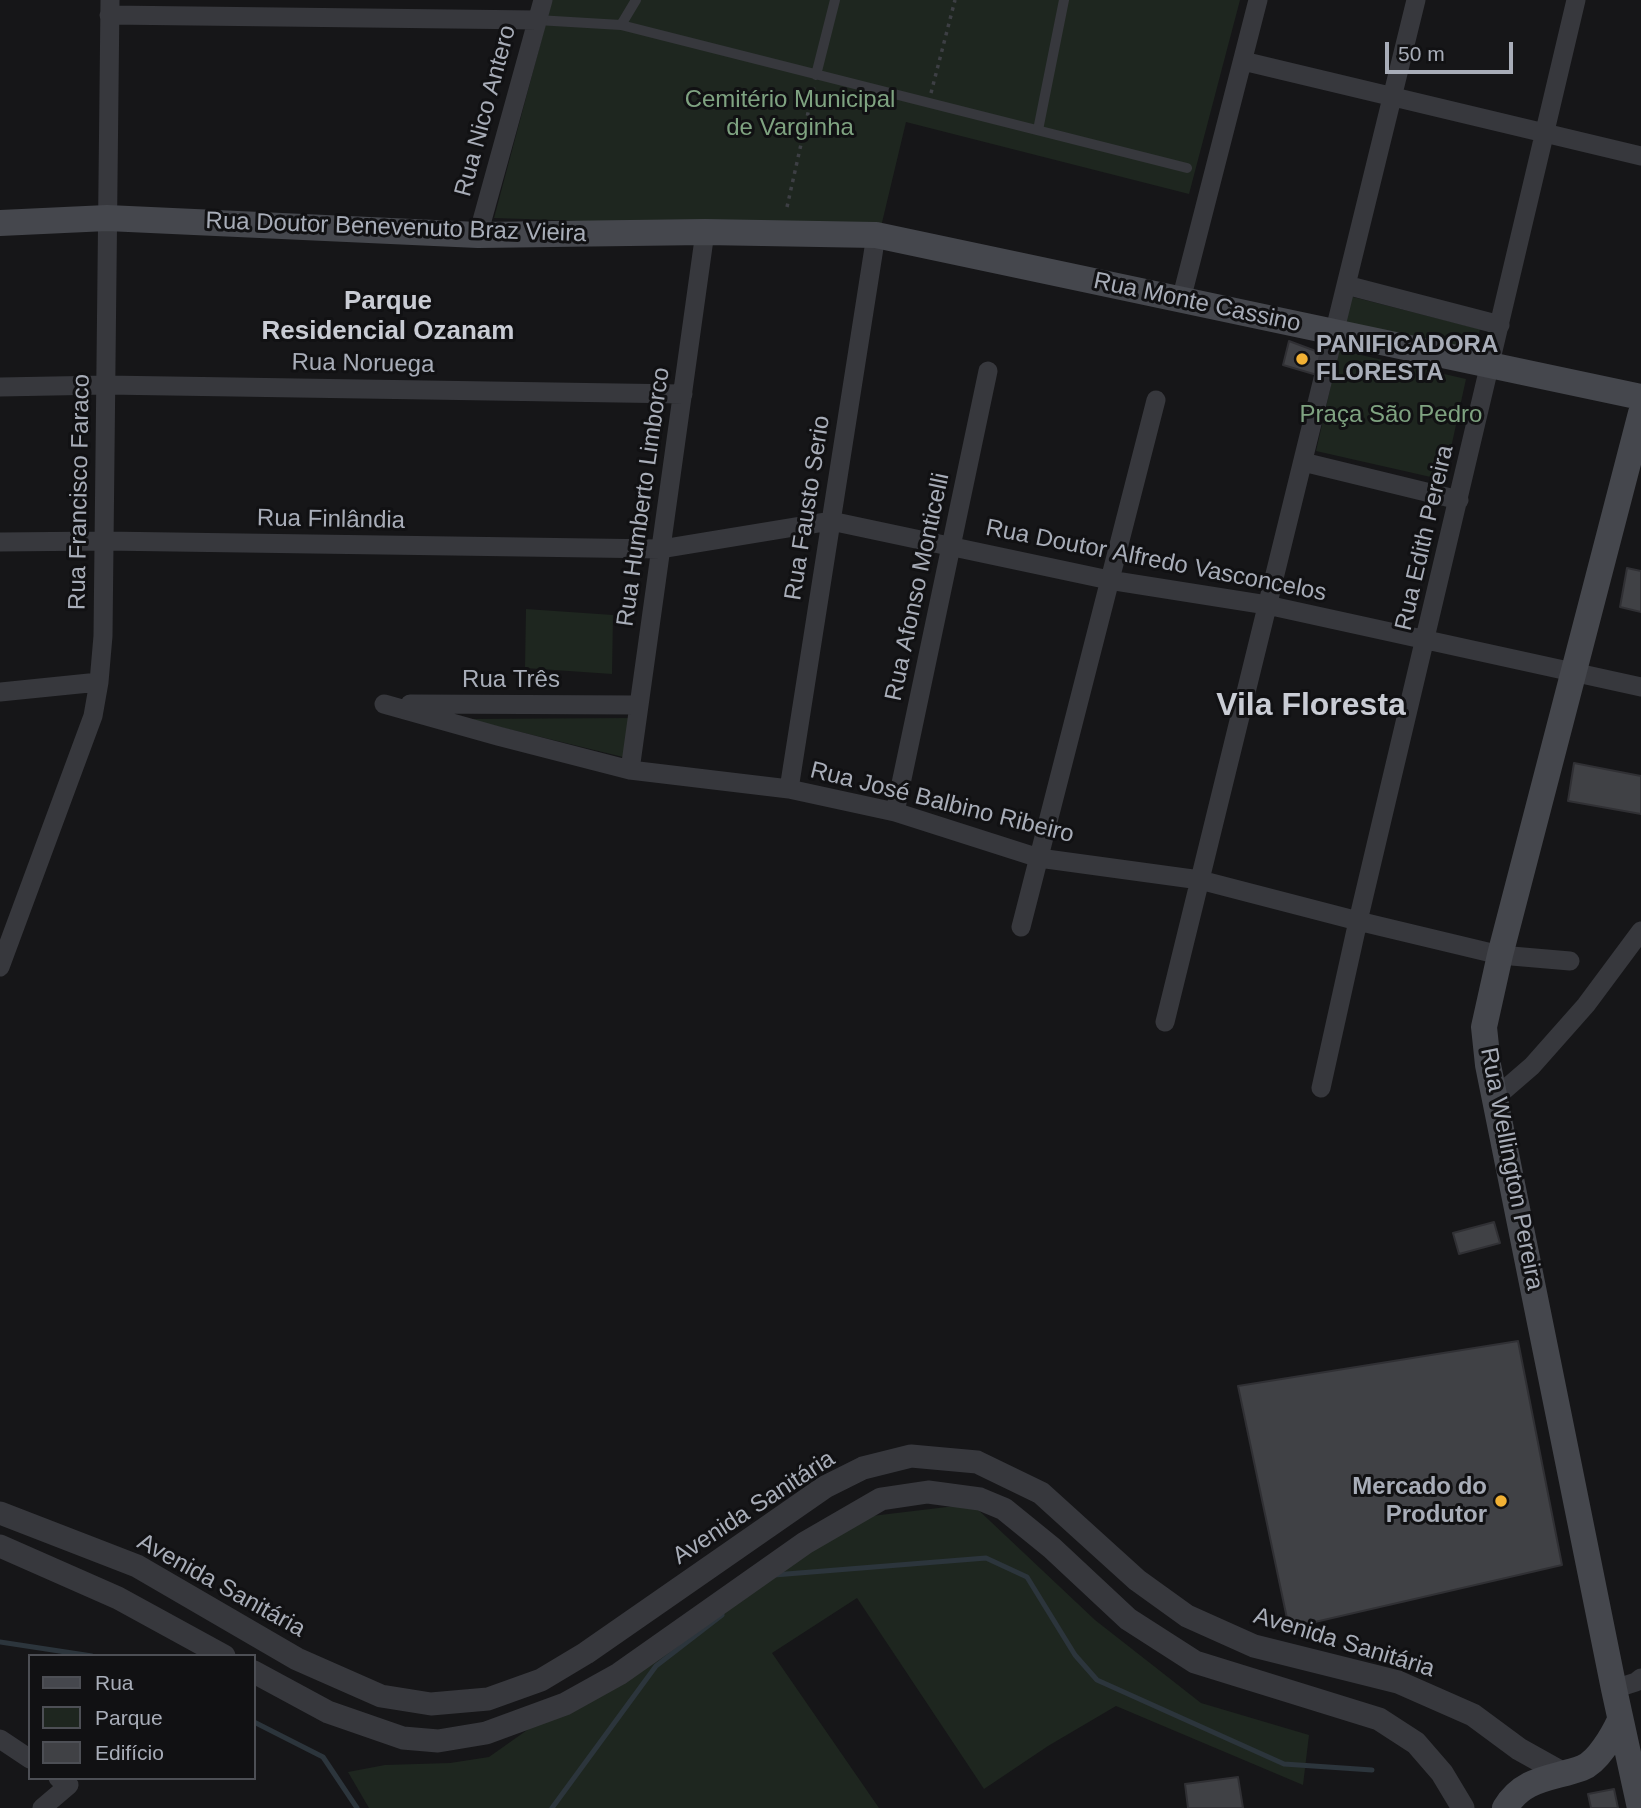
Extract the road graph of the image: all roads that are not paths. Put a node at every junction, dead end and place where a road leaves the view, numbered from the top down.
1 (542, 0) edge
2 (635, 0) edge
3 (835, 0) edge
4 (1064, 0) edge
5 (1258, 0) edge
6 (1416, 0) edge
7 (1576, 0) edge
8 (109, 8) edge
9 (537, 20) junction
10 (621, 25) junction
11 (1242, 61) junction
12 (816, 75) junction
13 (1392, 97) junction
14 (1038, 130) junction
15 (1545, 134) junction
16 (1641, 156) edge
17 (1187, 168) dead end
18 (107, 218) junction
19 (0, 223) edge
20 (705, 232) junction
21 (478, 235) junction
22 (876, 235) junction
23 (1346, 285) junction
24 (1181, 300) junction
25 (1500, 325) junction
26 (1335, 332) junction
27 (1490, 365) junction
28 (988, 371) dead end
29 (106, 385) junction
30 (0, 387) edge
31 (683, 394) junction
32 (1641, 397) edge
33 (1156, 400) dead end
34 (1641, 413) edge
35 (1303, 462) junction
36 (1459, 500) junction
37 (831, 521) junction
38 (104, 541) junction
39 (0, 542) edge
40 (951, 547) junction
41 (661, 549) junction
42 (1109, 580) junction
43 (1267, 605) junction
44 (1426, 640) junction
45 (1575, 672) junction
46 (99, 682) junction
47 (1641, 687) edge
48 (0, 692) edge
49 (384, 704) joint
50 (639, 705) junction
51 (630, 770) junction
52 (789, 789) junction
53 (895, 812) junction
54 (1039, 858) junction
55 (1200, 880) junction
56 (1359, 921) junction
57 (1021, 927) dead end
58 (1641, 931) edge
59 (1500, 955) junction
60 (1570, 961) dead end
61 (0, 967) edge
62 (1165, 1021) dead end
63 (1321, 1088) dead end
64 (1495, 1098) junction
65 (0, 1513) edge
66 (0, 1546) edge
67 (220, 1654) edge
68 (256, 1673) edge
69 (1641, 1678) edge
70 (1614, 1689) junction
71 (1620, 1720) junction
72 (0, 1740) edge
73 (28, 1758) edge
74 (1573, 1770) junction
75 (64, 1782) edge
76 (1639, 1801) edge
77 (42, 1808) edge
78 (1463, 1808) edge
79 (1505, 1808) edge

1 - 9 street, Rua Nico Antero
2 - 10 lane
3 - 12 lane
4 - 14 lane
5 - 11 street
6 - 13 street
7 - 15 street, Rua Edith Pereira
8 - 9 street
8 - 18 street, Rua Francisco Faraco
9 - 10 lane
9 - 21 street, Rua Nico Antero
10 - 12 lane
11 - 13 street
11 - 24 street
12 - 14 lane
13 - 15 street
13 - 23 street
14 - 17 lane
15 - 16 street
15 - 25 street, Rua Edith Pereira
18 - 19 main road, Rua Doutor Benevenuto Braz Vieira
18 - 21 main road, Rua Doutor Benevenuto Braz Vieira
18 - 29 street, Rua Francisco Faraco
20 - 21 main road, Rua Doutor Benevenuto Braz Vieira
20 - 22 main road, Rua Doutor Benevenuto Braz Vieira
20 - 31 street, Rua Humberto Limborco
22 - 24 main road, Rua Monte Cassino
22 - 37 street, Rua Fausto Serio
23 - 25 street
23 - 26 street
24 - 26 main road, Rua Monte Cassino
25 - 27 street, Rua Edith Pereira
26 - 27 main road, Rua Monte Cassino
26 - 35 street
27 - 32 main road, Rua Monte Cassino
27 - 36 street, Rua Edith Pereira
28 - 40 street, Rua Afonso Monticelli
29 - 30 street, Rua Noruega
29 - 31 street, Rua Noruega
29 - 38 street, Rua Francisco Faraco
31 - 41 street, Rua Humberto Limborco
33 - 42 street
34 - 45 main road, Rua Wellington Pereira
35 - 36 street
35 - 43 street
36 - 44 street, Rua Edith Pereira
37 - 40 street, Rua Doutor Alfredo Vasconcelos
37 - 41 street, Rua Doutor Alfredo Vasconcelos
37 - 52 street, Rua Fausto Serio
38 - 39 street, Rua Finlândia
38 - 41 street, Rua Finlândia
38 - 46 street, Rua Francisco Faraco
40 - 42 street, Rua Doutor Alfredo Vasconcelos
40 - 53 street, Rua Afonso Monticelli
41 - 50 street, Rua Humberto Limborco
42 - 43 street, Rua Doutor Alfredo Vasconcelos
42 - 54 street
43 - 44 street, Rua Doutor Alfredo Vasconcelos
43 - 55 street
44 - 45 street, Rua Doutor Alfredo Vasconcelos
44 - 56 street, Rua Edith Pereira
45 - 47 street, Rua Doutor Alfredo Vasconcelos
45 - 59 main road, Rua Wellington Pereira
46 - 48 street
46 - 61 street, Rua Francisco Faraco
49 - 50 street, Rua Três
49 - 51 street, Rua José Balbino Ribeiro
50 - 51 street, Rua Humberto Limborco
51 - 52 street, Rua José Balbino Ribeiro
52 - 53 street, Rua José Balbino Ribeiro
53 - 54 street, Rua José Balbino Ribeiro
54 - 55 street, Rua José Balbino Ribeiro
54 - 57 street
55 - 56 street, Rua José Balbino Ribeiro
55 - 62 street
56 - 59 street, Rua José Balbino Ribeiro
56 - 63 street, Rua Edith Pereira
58 - 64 street
59 - 60 street, Rua José Balbino Ribeiro
59 - 64 main road, Rua Wellington Pereira
64 - 70 main road, Rua Wellington Pereira
65 - 74 street, Avenida Sanitária
66 - 67 street
68 - 78 street
69 - 70 street
70 - 71 main road, Rua Wellington Pereira
71 - 74 main road
71 - 76 main road, Rua Wellington Pereira
72 - 73 street
74 - 76 main road
74 - 79 main road
75 - 77 street

